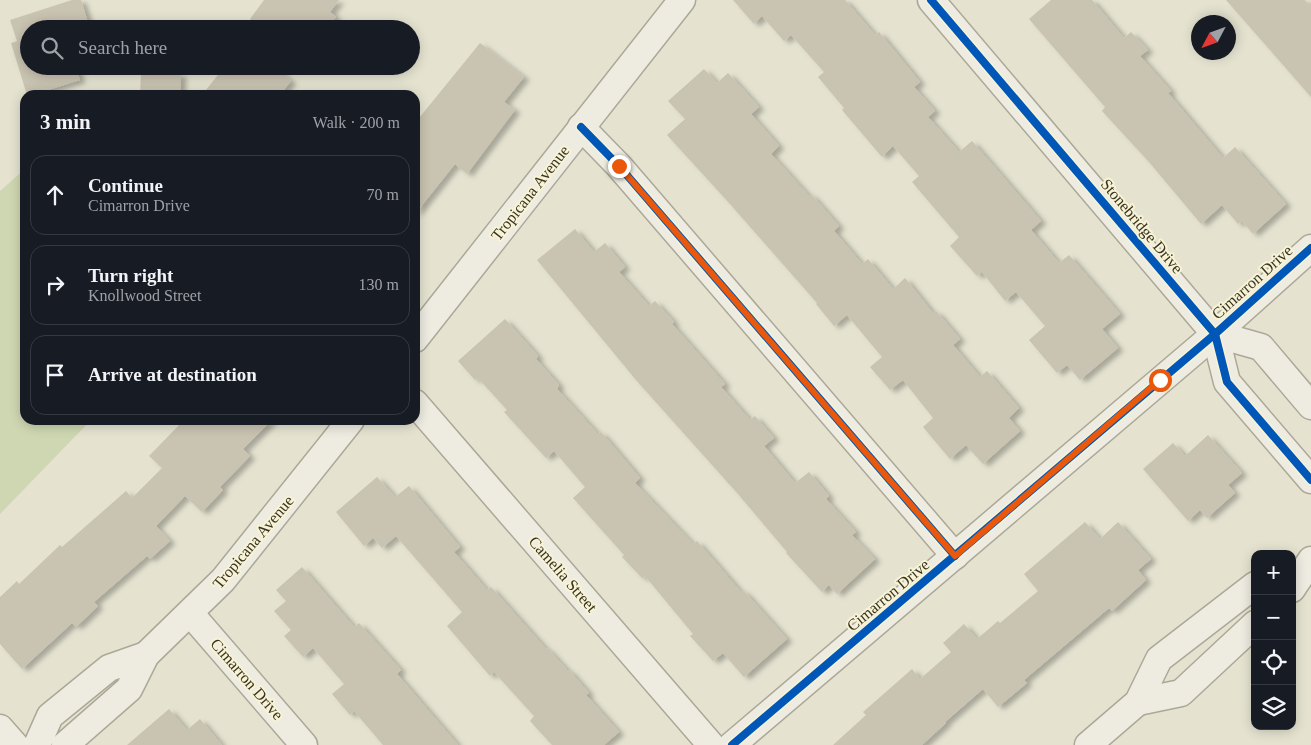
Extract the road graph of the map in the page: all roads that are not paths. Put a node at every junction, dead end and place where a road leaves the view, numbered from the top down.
1 (682, 0) edge
2 (931, 0) edge
3 (582, 127) junction
4 (1311, 248) edge
5 (420, 333) edge
6 (1215, 334) junction
7 (1311, 406) edge
8 (420, 409) edge
9 (348, 425) edge
10 (1311, 480) edge
11 (1311, 551) edge
12 (955, 556) junction
13 (1296, 558) edge
14 (1311, 560) edge
15 (1296, 583) edge
16 (1251, 588) edge
17 (190, 613) junction
18 (1251, 628) edge
19 (146, 655) junction
20 (1138, 702) junction
21 (0, 728) edge
22 (15, 745) edge
23 (37, 745) edge
24 (64, 745) edge
25 (304, 745) edge
26 (711, 745) edge
27 (732, 745) edge
28 (1088, 745) edge

1 - 3 street, Tropicana Avenue
2 - 6 street, Stonebridge Drive
3 - 5 street, Tropicana Avenue
3 - 12 street
4 - 6 street, Cimarron Drive
6 - 7 street
6 - 10 street, Stonebridge Drive
6 - 12 street, Cimarron Drive
8 - 26 street, Camelia Street
9 - 17 street, Tropicana Avenue
11 - 13 street
12 - 27 street, Cimarron Drive
14 - 15 street
16 - 20 street
17 - 19 street, Tropicana Avenue
17 - 25 street, Cimarron Drive
18 - 20 street
19 - 23 street, Tropicana Avenue
19 - 24 street, Tropicana Avenue
20 - 28 street
21 - 22 street

